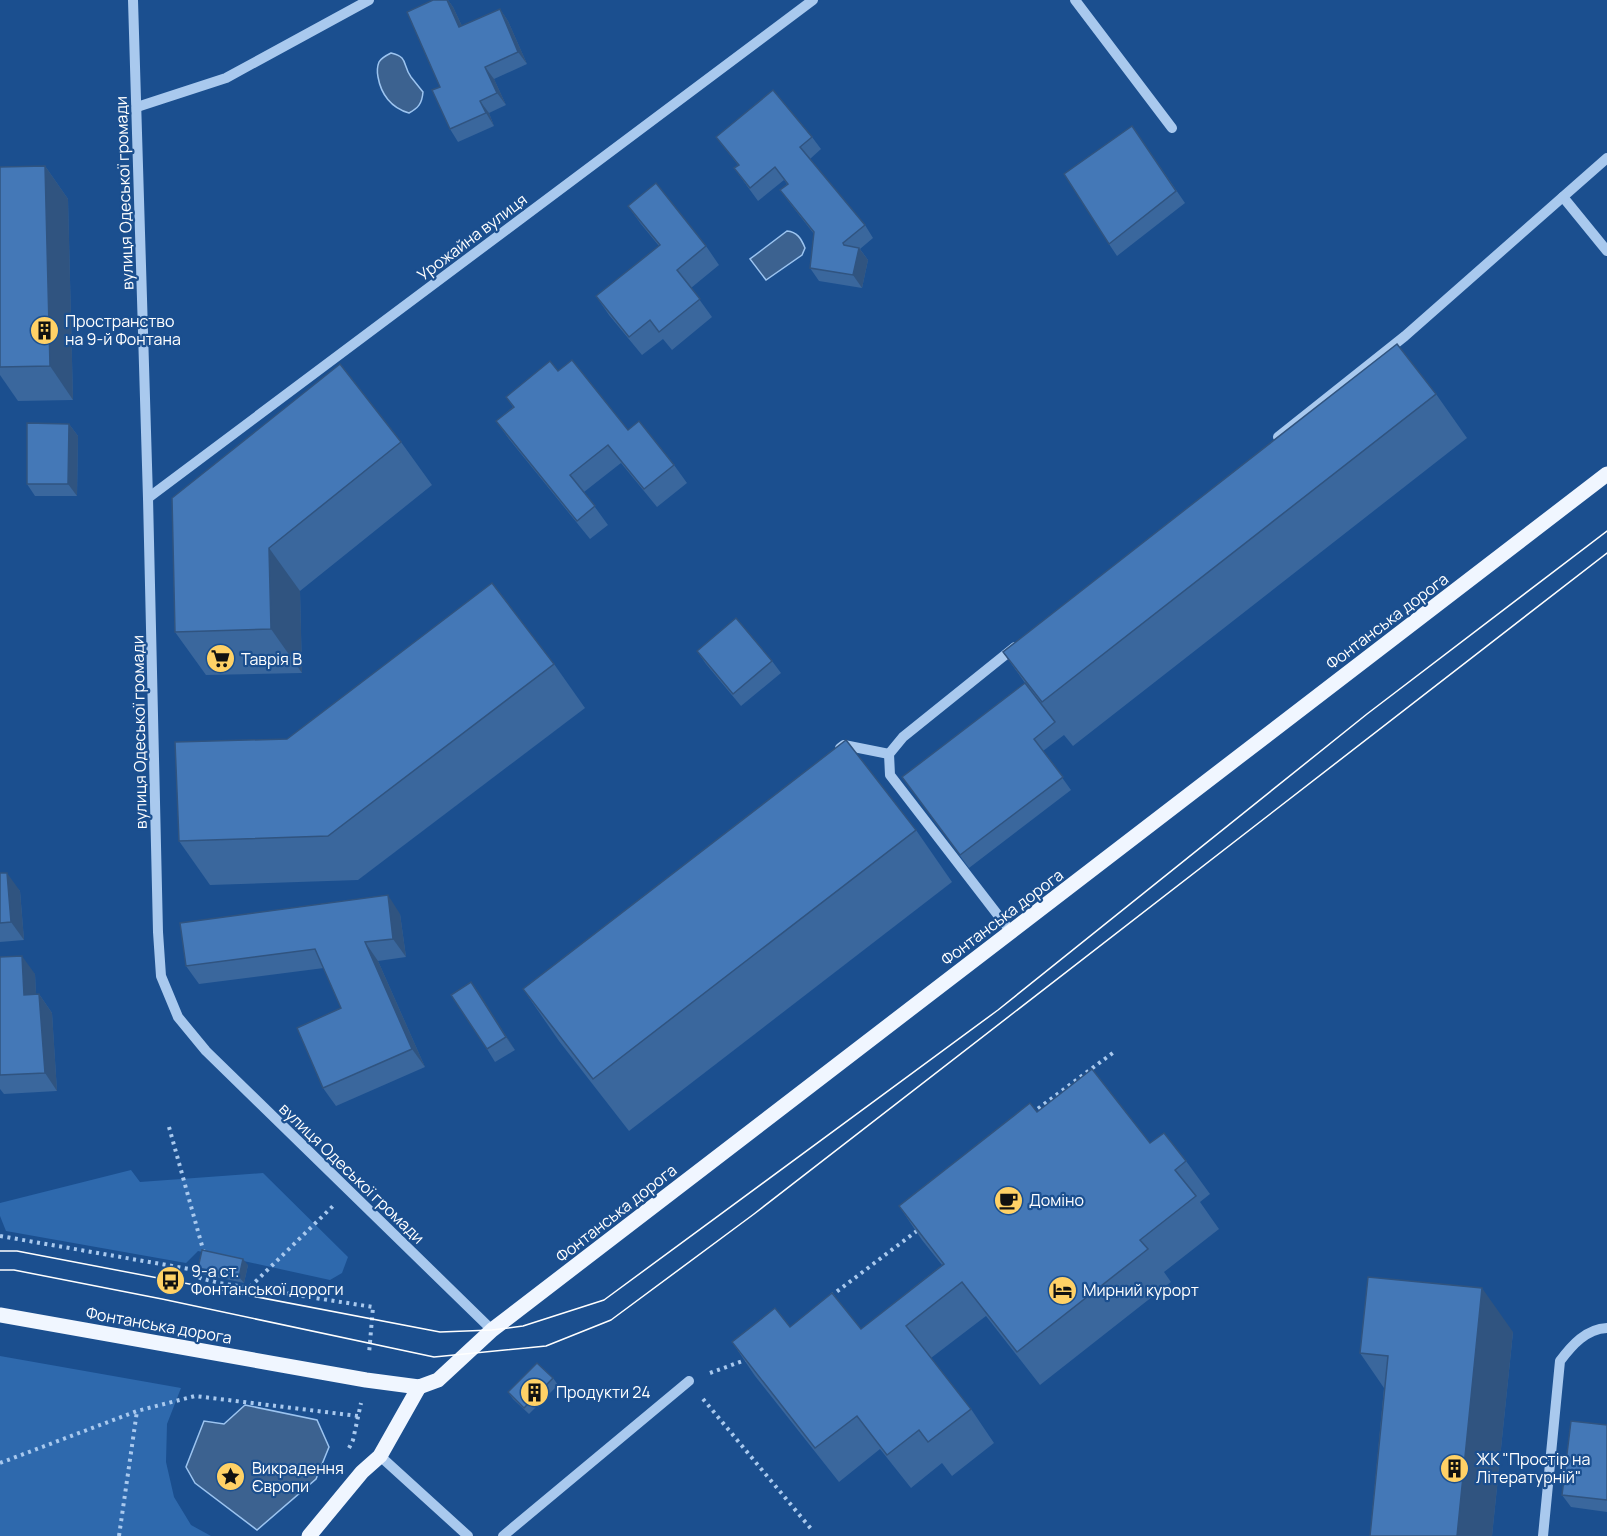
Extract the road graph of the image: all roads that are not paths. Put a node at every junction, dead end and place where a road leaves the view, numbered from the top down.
1 (134, 0) edge
2 (369, 0) edge
3 (813, 0) edge
4 (1075, 0) edge
5 (137, 108) junction
6 (1172, 128) dead end
7 (1607, 158) edge
8 (1563, 196) junction
9 (1607, 252) edge
10 (1265, 448) edge
11 (1607, 474) edge
12 (148, 498) junction
13 (1024, 640) edge
14 (835, 752) edge
15 (889, 754) junction
16 (1011, 932) junction
17 (0, 1314) edge
18 (1607, 1328) edge
19 (492, 1330) junction
20 (688, 1381) road end
21 (419, 1387) junction
22 (380, 1456) junction
23 (309, 1536) edge
24 (468, 1536) edge
25 (503, 1536) edge
26 (1543, 1536) edge

1 - 5 street, вулиця Одеської громади
2 - 5 street
3 - 12 street, Урожайна вулиця
4 - 6 street
5 - 12 street, вулиця Одеської громади
7 - 8 street
8 - 9 street
8 - 10 street
11 - 16 main road, Фонтанська дорога
12 - 19 street, вулиця Одеської громади
13 - 15 street
14 - 15 street
15 - 16 street
16 - 19 main road, Фонтанська дорога
17 - 21 main road, Фонтанська дорога
18 - 26 street
19 - 21 main road, Фонтанська дорога
20 - 25 street
21 - 22 main road
22 - 23 main road
22 - 24 street

